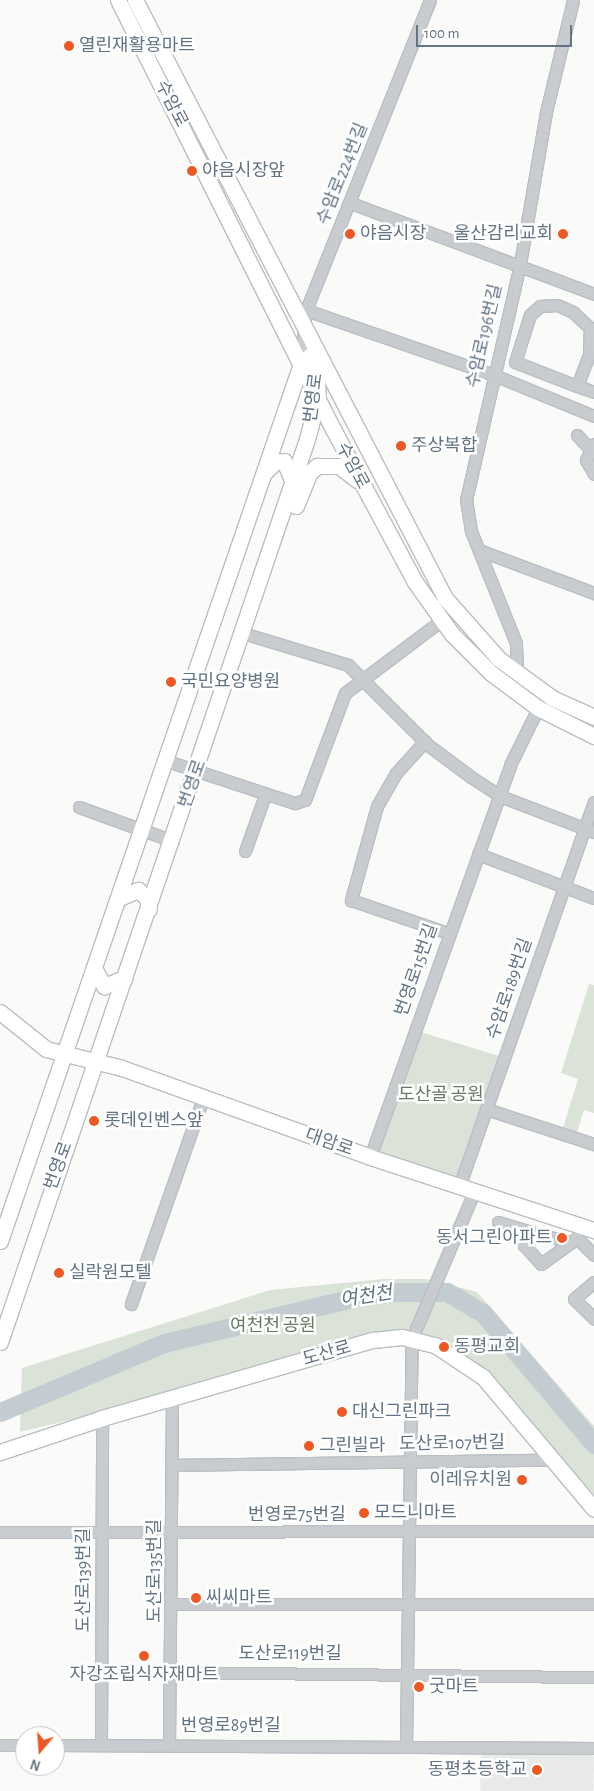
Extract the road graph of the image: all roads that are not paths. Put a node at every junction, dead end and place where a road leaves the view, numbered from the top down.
1 (118, 0) edge
2 (135, 0) edge
3 (430, 0) edge
4 (572, 0) edge
5 (351, 203) junction
6 (520, 264) junction
7 (594, 294) edge
8 (304, 317) junction
9 (315, 351) junction
10 (301, 364) junction
11 (494, 375) junction
12 (576, 386) junction
13 (594, 392) edge
14 (318, 398) junction
15 (594, 416) edge
16 (577, 435) dead end
17 (592, 446) edge
18 (264, 473) junction
19 (594, 474) edge
20 (293, 483) junction
21 (363, 487) junction
22 (479, 550) junction
23 (266, 563) junction
24 (594, 593) edge
25 (442, 620) junction
26 (243, 633) junction
27 (517, 674) junction
28 (362, 680) junction
29 (538, 708) junction
30 (594, 717) edge
31 (594, 736) edge
32 (425, 741) junction
33 (167, 760) junction
34 (198, 771) junction
35 (265, 794) junction
36 (500, 796) junction
37 (594, 802) edge
38 (79, 807) dead end
39 (143, 829) junction
40 (589, 830) edge
41 (173, 840) junction
42 (245, 852) dead end
43 (478, 854) junction
44 (564, 886) junction
45 (119, 898) junction
46 (594, 898) edge
47 (149, 909) junction
48 (448, 933) junction
49 (94, 968) junction
50 (125, 978) junction
51 (0, 1012) edge
52 (65, 1055) junction
53 (96, 1062) junction
54 (204, 1096) junction
55 (486, 1109) junction
56 (594, 1144) edge
57 (370, 1157) junction
58 (459, 1187) junction
59 (474, 1192) junction
60 (498, 1222) dead end
61 (594, 1230) edge
62 (538, 1234) junction
63 (0, 1241) edge
64 (567, 1241) junction
65 (594, 1255) edge
66 (594, 1282) edge
67 (131, 1304) dead end
68 (594, 1318) edge
69 (412, 1338) junction
70 (0, 1342) edge
71 (172, 1398) junction
72 (102, 1418) junction
73 (0, 1452) edge
74 (553, 1460) junction
75 (410, 1462) junction
76 (172, 1465) junction
77 (594, 1509) edge
78 (594, 1531) edge
79 (0, 1532) edge
80 (102, 1532) junction
81 (172, 1532) junction
82 (410, 1532) junction
83 (409, 1603) junction
84 (173, 1604) junction
85 (594, 1604) edge
86 (172, 1672) junction
87 (408, 1673) junction
88 (594, 1677) edge
89 (101, 1742) junction
90 (169, 1743) junction
91 (65, 1744) edge
92 (0, 1745) edge
93 (15, 1745) edge
94 (406, 1745) junction
95 (594, 1748) edge

1 - 10 main road, 수암로
2 - 8 main road, 수암로
3 - 5 street, 수암로224번길
4 - 6 street, 수암로196번길
5 - 6 street
5 - 8 street, 수암로224번길
6 - 7 street
6 - 11 street, 수암로196번길
8 - 9 main road, 수암로
8 - 10 street, 수암로224번길
8 - 11 street
9 - 10 main road, 번영로
9 - 14 main road, 번영로
9 - 27 main road, 수암로
10 - 14 main road, 수암로
10 - 18 main road, 번영로
11 - 15 street
11 - 22 street, 수암로196번길
12 - 12 street
12 - 13 street
14 - 20 main road, 번영로
14 - 21 main road, 수암로
16 - 17 street
17 - 19 street
18 - 20 main road
18 - 33 main road, 번영로
20 - 23 main road, 번영로
21 - 23 main road
21 - 25 main road, 수암로
22 - 24 street
22 - 27 street, 수암로196번길
23 - 26 main road, 번영로
25 - 28 street
25 - 29 main road, 수암로
26 - 28 street
26 - 34 main road, 번영로
27 - 30 main road, 수암로
28 - 32 street
28 - 35 street
29 - 31 main road, 수암로
29 - 36 street, 번영로15번길
32 - 36 street
32 - 48 street
33 - 34 street
33 - 39 main road, 번영로
34 - 35 street
34 - 41 main road, 번영로
35 - 42 street
36 - 40 street
36 - 43 street, 번영로15번길
37 - 40 street, 수암로189번길
38 - 39 street
39 - 41 street
39 - 45 main road, 번영로
40 - 44 street, 수암로189번길
41 - 47 main road, 번영로
43 - 44 street
43 - 48 street, 번영로15번길
44 - 46 street
44 - 55 street, 수암로189번길
45 - 47 main road
45 - 49 main road, 번영로
47 - 50 main road, 번영로
48 - 57 street, 번영로15번길
49 - 50 main road
49 - 52 main road, 번영로
50 - 53 main road, 번영로
51 - 52 main road, 대암로
52 - 53 main road, 대암로
52 - 63 main road, 번영로
53 - 54 main road, 대암로
53 - 70 main road, 번영로
54 - 57 main road, 대암로
54 - 67 street
55 - 56 street
55 - 58 street, 수암로189번길
57 - 58 main road, 대암로
58 - 59 main road, 대암로
59 - 61 main road, 대암로
59 - 69 street
60 - 62 street
62 - 64 street
62 - 64 street
64 - 65 street
66 - 68 street
69 - 71 main road, 도산로
69 - 74 main road, 도산로
69 - 75 street
71 - 72 main road, 도산로
71 - 76 street, 도산로135번길
72 - 73 main road, 도산로
72 - 80 street, 도산로139번길
74 - 75 street, 도산로107번길
74 - 77 main road, 도산로
75 - 76 street, 도산로107번길
75 - 82 street
76 - 81 street, 도산로135번길
78 - 82 street, 번영로75번길
79 - 80 street, 번영로75번길
80 - 81 street, 번영로75번길
80 - 89 street, 도산로139번길
81 - 82 street, 번영로75번길
81 - 84 street, 도산로135번길
82 - 83 street
83 - 84 street
83 - 85 street
83 - 87 street
84 - 86 street, 도산로135번길
86 - 87 street, 도산로119번길
86 - 90 street, 도산로135번길
87 - 88 street, 도산로119번길
87 - 94 street
89 - 90 street, 번영로89번길
89 - 91 street, 번영로89번길
90 - 94 street, 번영로89번길
92 - 93 street
94 - 95 street, 번영로89번길

